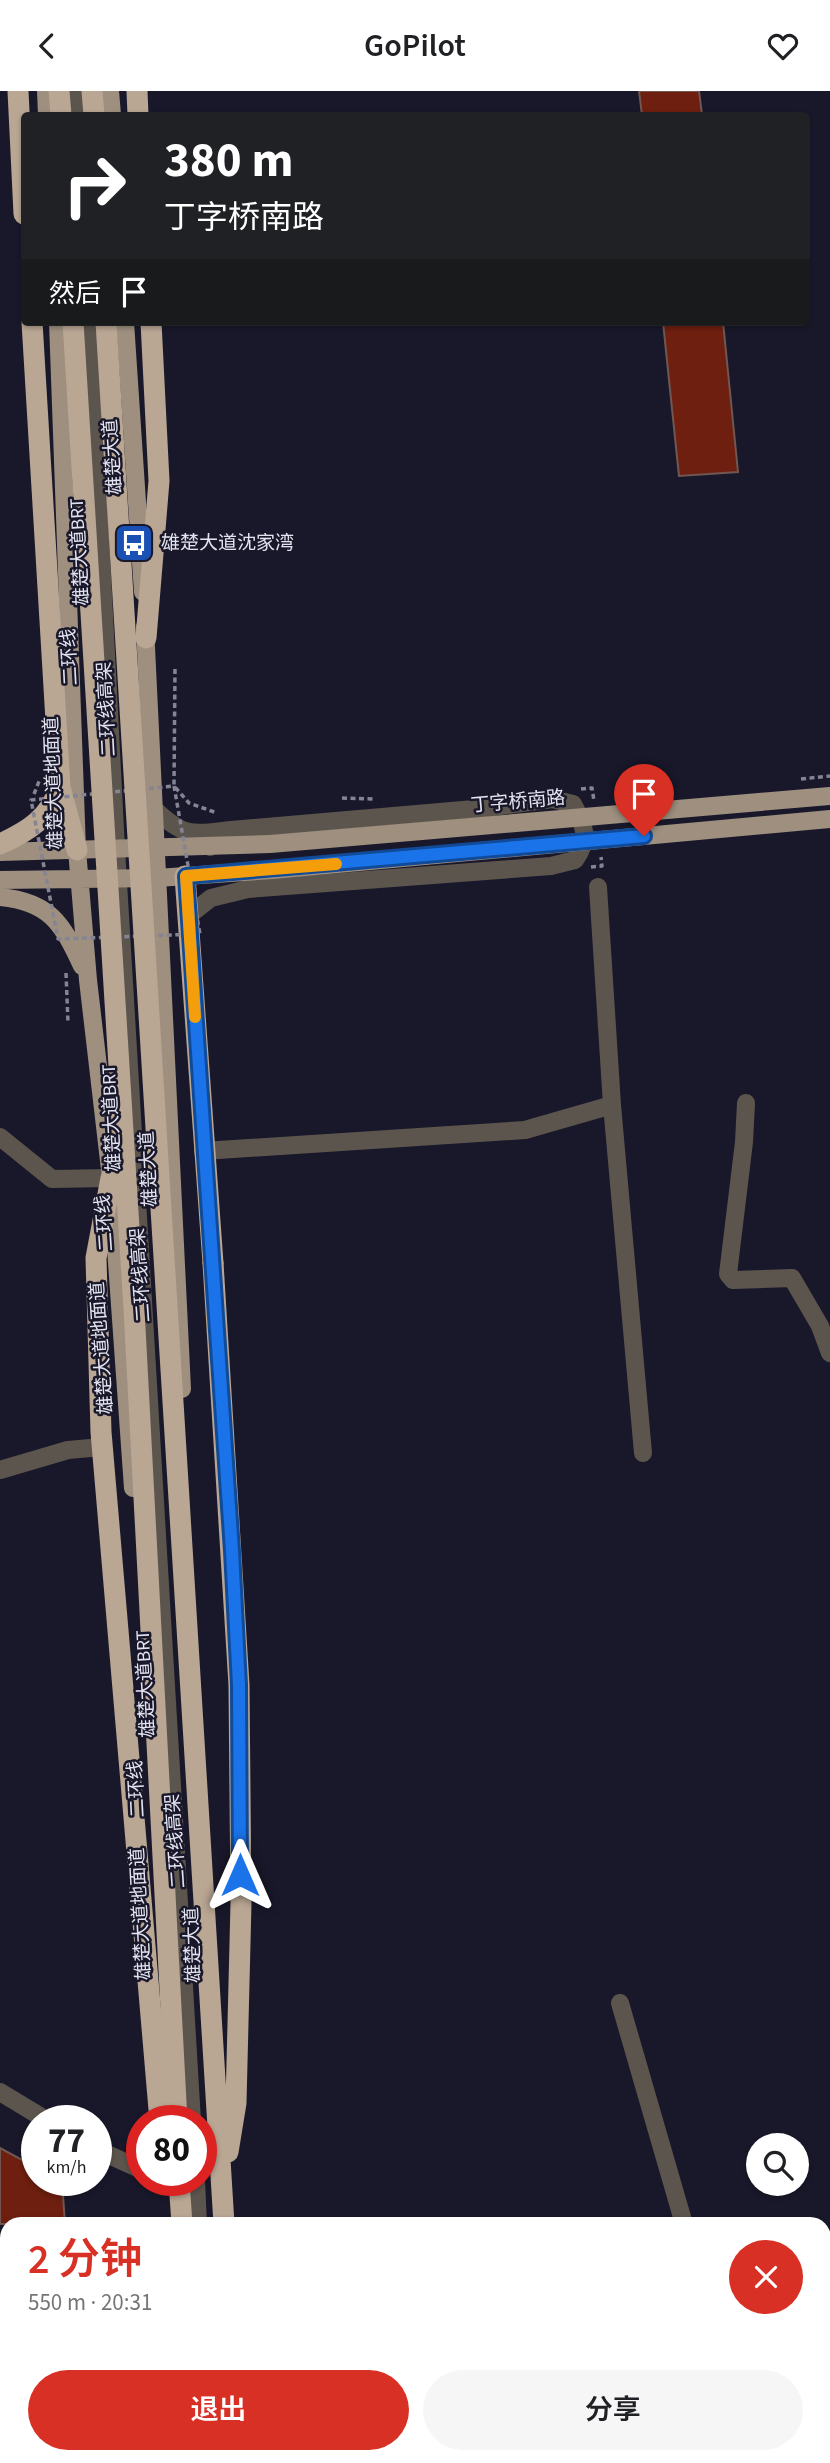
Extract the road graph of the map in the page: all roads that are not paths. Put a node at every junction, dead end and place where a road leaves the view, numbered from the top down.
1 (18, 91) edge
2 (46, 91) edge
3 (59, 91) edge
4 (77, 91) edge
5 (92, 91) edge
6 (110, 91) edge
7 (137, 91) edge
8 (47, 112) edge
9 (61, 112) edge
10 (78, 112) edge
11 (94, 112) edge
12 (112, 112) edge
13 (138, 112) edge
14 (21, 152) edge
15 (32, 326) edge
16 (58, 326) edge
17 (73, 326) edge
18 (89, 326) edge
19 (106, 326) edge
20 (125, 326) edge
21 (151, 326) edge
22 (146, 638) junction
23 (60, 787) junction
24 (830, 796) edge
25 (154, 809) junction
26 (830, 819) edge
27 (228, 821) junction
28 (0, 844) edge
29 (209, 847) junction
30 (156, 848) junction
31 (116, 849) junction
32 (78, 850) junction
33 (0, 852) edge
34 (215, 874) junction
35 (186, 876) junction
36 (157, 878) junction
37 (119, 879) junction
38 (0, 880) edge
39 (80, 880) junction
40 (598, 887) dead end
41 (248, 889) junction
42 (0, 897) edge
43 (198, 920) junction
44 (88, 980) junction
45 (746, 1103) dead end
46 (612, 1105) junction
47 (0, 1137) edge
48 (203, 1151) junction
49 (111, 1178) junction
50 (830, 1353) edge
51 (103, 1447) junction
52 (643, 1453) dead end
53 (0, 1470) edge
54 (620, 2003) dead end
55 (0, 2092) edge
56 (22, 2105) edge
57 (159, 2105) edge
58 (170, 2105) edge
59 (176, 2105) edge
60 (191, 2105) edge
61 (222, 2185) junction
62 (179, 2196) edge
63 (181, 2196) edge
64 (187, 2196) edge
65 (176, 2217) edge
66 (182, 2217) edge
67 (195, 2217) edge
68 (224, 2217) edge
69 (225, 2217) edge
70 (682, 2217) edge

1 - 14 highway
2 - 8 main road
3 - 9 highway
4 - 10 street
5 - 11 highway
6 - 12 main road
7 - 13 highway
15 - 23 highway
16 - 32 main road, 雄楚大道地面道
17 - 59 highway, 二环线, bridge
18 - 31 street, 雄楚大道BRT
19 - 61 highway, 二环线高架, bridge
20 - 22 main road, 雄楚大道
21 - 22 highway
22 - 25 main road, 雄楚大道
23 - 28 highway
23 - 32 highway
24 - 29 main road, 丁字桥南路, bridge
25 - 27 street
25 - 30 main road, 雄楚大道
26 - 34 main road, bridge
27 - 29 street
27 - 41 street
29 - 30 main road, 丁字桥南路
30 - 31 main road, 丁字桥南路
30 - 36 main road, 雄楚大道
31 - 32 main road, 丁字桥南路
31 - 37 street, 雄楚大道BRT
32 - 33 main road, 丁字桥南路
32 - 39 main road, 雄楚大道地面道
34 - 35 main road
34 - 41 street
35 - 36 main road
35 - 43 highway
36 - 37 main road
36 - 69 main road, 雄楚大道
37 - 39 main road
37 - 60 street, 雄楚大道BRT
38 - 39 main road
39 - 44 main road, 雄楚大道地面道
40 - 46 street
41 - 43 street
42 - 44 main road
43 - 48 highway
44 - 49 main road, 雄楚大道地面道
45 - 50 street
46 - 48 street
46 - 52 street
47 - 49 street
48 - 61 highway, bridge
49 - 51 highway
49 - 58 main road, 雄楚大道地面道
51 - 53 street
51 - 57 highway
54 - 70 street
55 - 56 street
61 - 68 highway, 二环线高架, bridge
62 - 65 main road
63 - 66 highway
64 - 67 street

